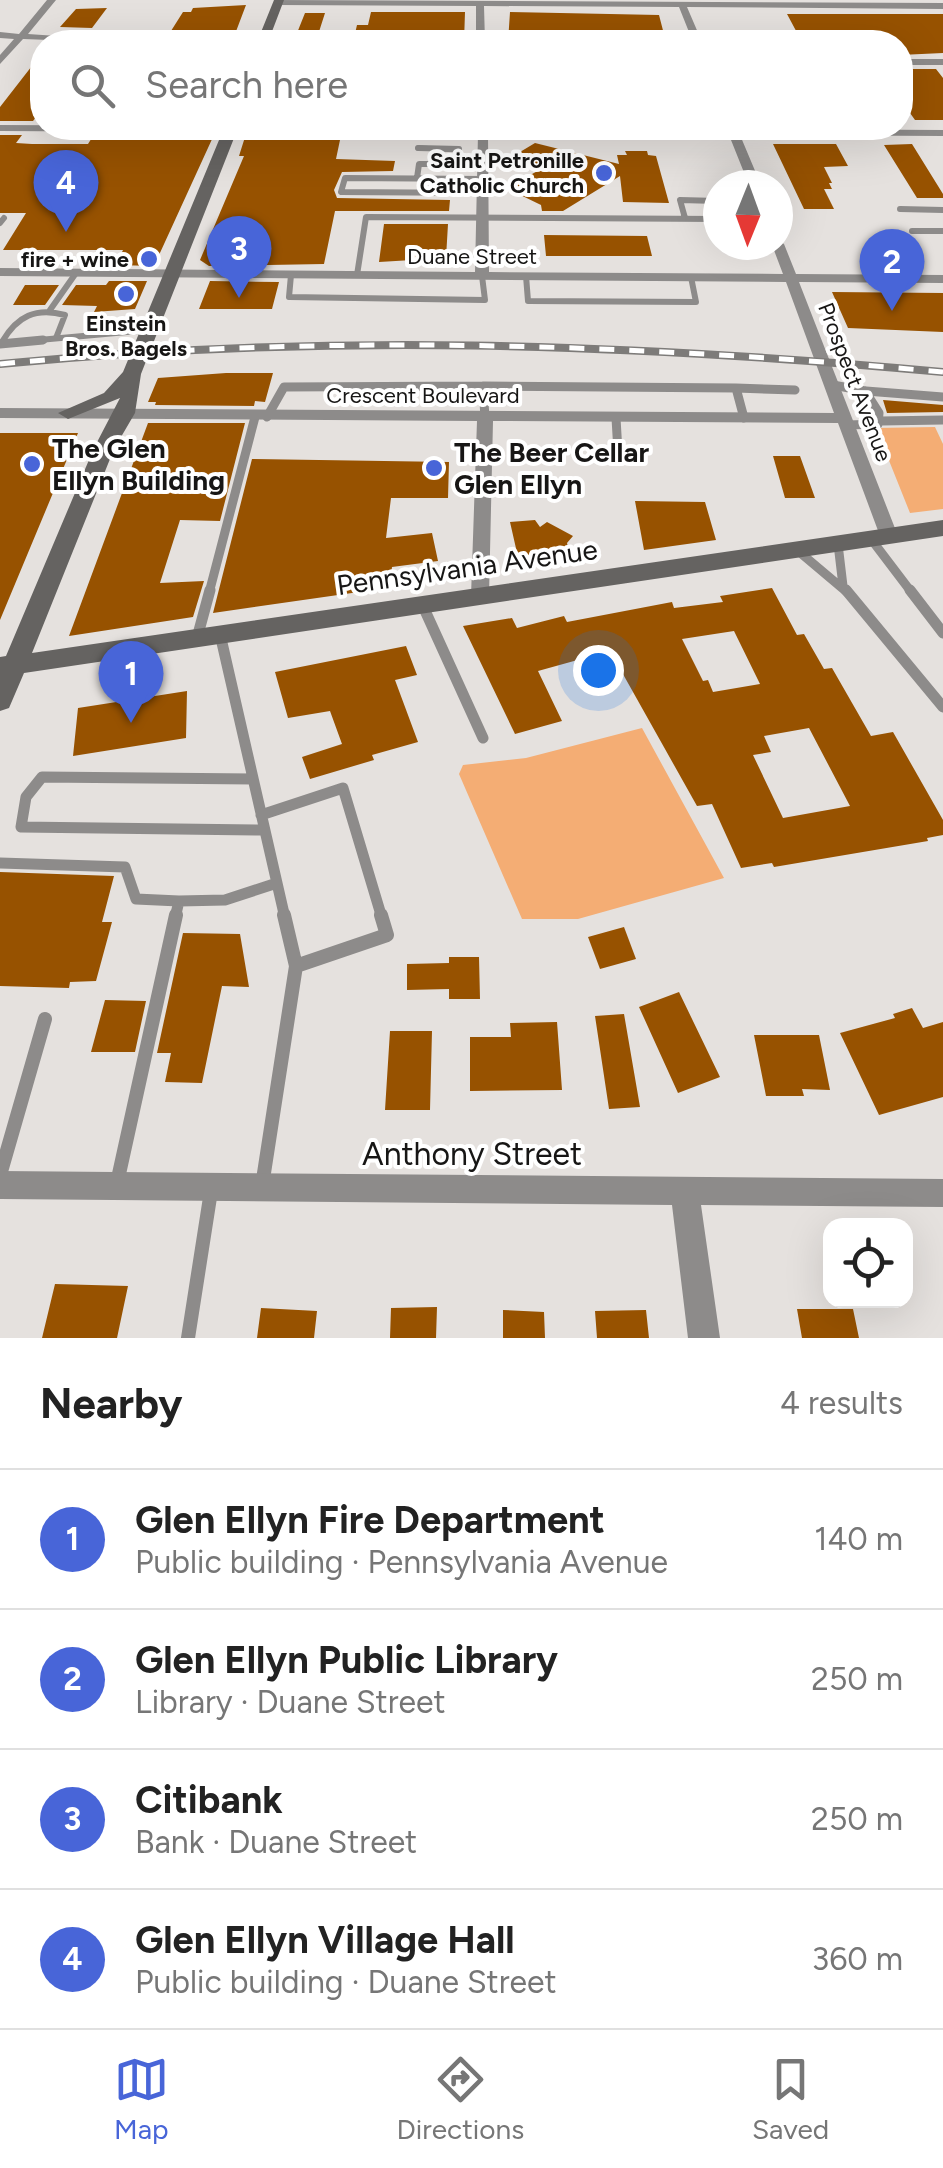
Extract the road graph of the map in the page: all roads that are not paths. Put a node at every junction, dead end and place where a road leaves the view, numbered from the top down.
1 (52, 0) edge
2 (279, 1) edge
3 (480, 2) edge
4 (681, 2) edge
5 (881, 3) edge
6 (943, 6) edge
7 (267, 30) edge
8 (480, 30) edge
9 (692, 30) edge
10 (0, 35) edge
11 (22, 35) junction
12 (30, 36) edge
13 (0, 60) edge
14 (913, 62) edge
15 (943, 62) edge
16 (0, 128) edge
17 (30, 128) edge
18 (913, 133) edge
19 (938, 133) edge
20 (226, 140) edge
21 (483, 140) edge
22 (737, 140) edge
23 (418, 148) dead end
24 (943, 148) edge
25 (459, 164) junction
26 (483, 164) junction
27 (749, 170) edge
28 (417, 178) junction
29 (483, 186) junction
30 (703, 201) edge
31 (900, 210) dead end
32 (943, 210) edge
33 (482, 216) junction
34 (686, 218) junction
35 (703, 218) edge
36 (912, 231) dead end
37 (943, 232) edge
38 (785, 260) edge
39 (0, 272) edge
40 (76, 272) junction
41 (172, 274) junction
42 (291, 274) junction
43 (357, 275) junction
44 (482, 276) junction
45 (526, 276) junction
46 (691, 277) junction
47 (792, 278) junction
48 (943, 279) edge
49 (50, 310) junction
50 (150, 330) junction
51 (56, 338) junction
52 (1, 344) edge
53 (132, 374) junction
54 (833, 385) junction
55 (483, 386) junction
56 (736, 388) junction
57 (795, 390) dead end
58 (866, 391) junction
59 (943, 397) edge
60 (124, 412) junction
61 (0, 413) edge
62 (68, 413) junction
63 (261, 417) junction
64 (484, 418) junction
65 (616, 418) junction
66 (744, 418) junction
67 (943, 420) edge
68 (880, 421) junction
69 (847, 422) junction
70 (104, 448) junction
71 (618, 452) dead end
72 (943, 528) edge
73 (880, 538) junction
74 (838, 544) junction
75 (797, 550) junction
76 (843, 586) junction
77 (480, 596) junction
78 (422, 604) junction
79 (943, 633) edge
80 (209, 636) junction
81 (7, 666) edge
82 (0, 701) edge
83 (943, 708) edge
84 (483, 738) dead end
85 (253, 779) junction
86 (261, 815) junction
87 (264, 830) junction
88 (0, 863) edge
89 (277, 884) junction
90 (179, 901) junction
91 (296, 966) junction
92 (45, 1019) dead end
93 (0, 1175) edge
94 (0, 1185) edge
95 (116, 1186) junction
96 (212, 1186) junction
97 (262, 1187) junction
98 (685, 1190) junction
99 (943, 1193) edge
100 (188, 1338) edge
101 (704, 1338) edge

1 - 11 street
2 - 3 street
2 - 7 street
3 - 4 street
3 - 8 street
4 - 5 street
4 - 9 street
5 - 6 street
10 - 11 street
11 - 12 street
11 - 13 street
14 - 15 street
16 - 17 street
18 - 19 street
19 - 24 street
20 - 41 street
21 - 26 street
22 - 27 street
23 - 25 lane
25 - 26 lane
25 - 28 lane
26 - 29 street
28 - 29 lane
28 - 29 lane
29 - 33 street
30 - 34 lane
31 - 32 lane
33 - 34 lane
33 - 43 lane
33 - 44 street
34 - 35 lane
36 - 37 lane
38 - 47 street, Prospect Avenue
39 - 40 street, Duane Street
40 - 41 street, Duane Street
40 - 49 lane
41 - 42 street, Duane Street
41 - 50 street
42 - 43 street, Duane Street
42 - 44 lane
43 - 44 street, Duane Street
44 - 45 street, Duane Street
45 - 46 street, Duane Street
45 - 46 lane
46 - 47 street, Duane Street
47 - 48 street, Duane Street
47 - 54 street, Prospect Avenue
49 - 51 lane
49 - 52 lane
50 - 51 lane
50 - 53 street
51 - 52 lane
53 - 60 street
53 - 62 street
54 - 58 lane
54 - 69 street, Prospect Avenue
55 - 56 lane
55 - 63 lane
55 - 64 lane
56 - 57 lane
56 - 66 lane
58 - 59 lane
58 - 68 lane
60 - 62 street, Crescent Boulevard
60 - 63 street, Crescent Boulevard
60 - 70 street
61 - 62 street, Crescent Boulevard
62 - 70 street
63 - 64 street, Crescent Boulevard
63 - 80 lane
64 - 65 street, Crescent Boulevard
64 - 77 street
65 - 66 street, Crescent Boulevard
65 - 71 lane
66 - 69 street, Crescent Boulevard
67 - 68 lane
68 - 69 lane
69 - 73 street, Prospect Avenue
70 - 81 street
72 - 73 street, Pennsylvania Avenue
73 - 74 street, Pennsylvania Avenue
73 - 79 lane
74 - 75 street, Pennsylvania Avenue
74 - 76 lane
75 - 76 lane
75 - 77 street, Pennsylvania Avenue
76 - 83 lane
77 - 78 street, Pennsylvania Avenue
78 - 80 street, Pennsylvania Avenue
78 - 84 lane
80 - 81 street, Pennsylvania Avenue
80 - 85 lane
81 - 82 street
85 - 86 lane
85 - 87 lane
86 - 87 lane
86 - 91 lane
87 - 89 lane
88 - 90 lane
89 - 90 lane
89 - 91 lane
90 - 95 lane
91 - 97 lane
92 - 93 lane
94 - 95 street, Anthony Street
95 - 96 street, Anthony Street
96 - 97 street, Anthony Street
96 - 100 lane
97 - 98 street, Anthony Street
98 - 99 street, Anthony Street
98 - 101 street

